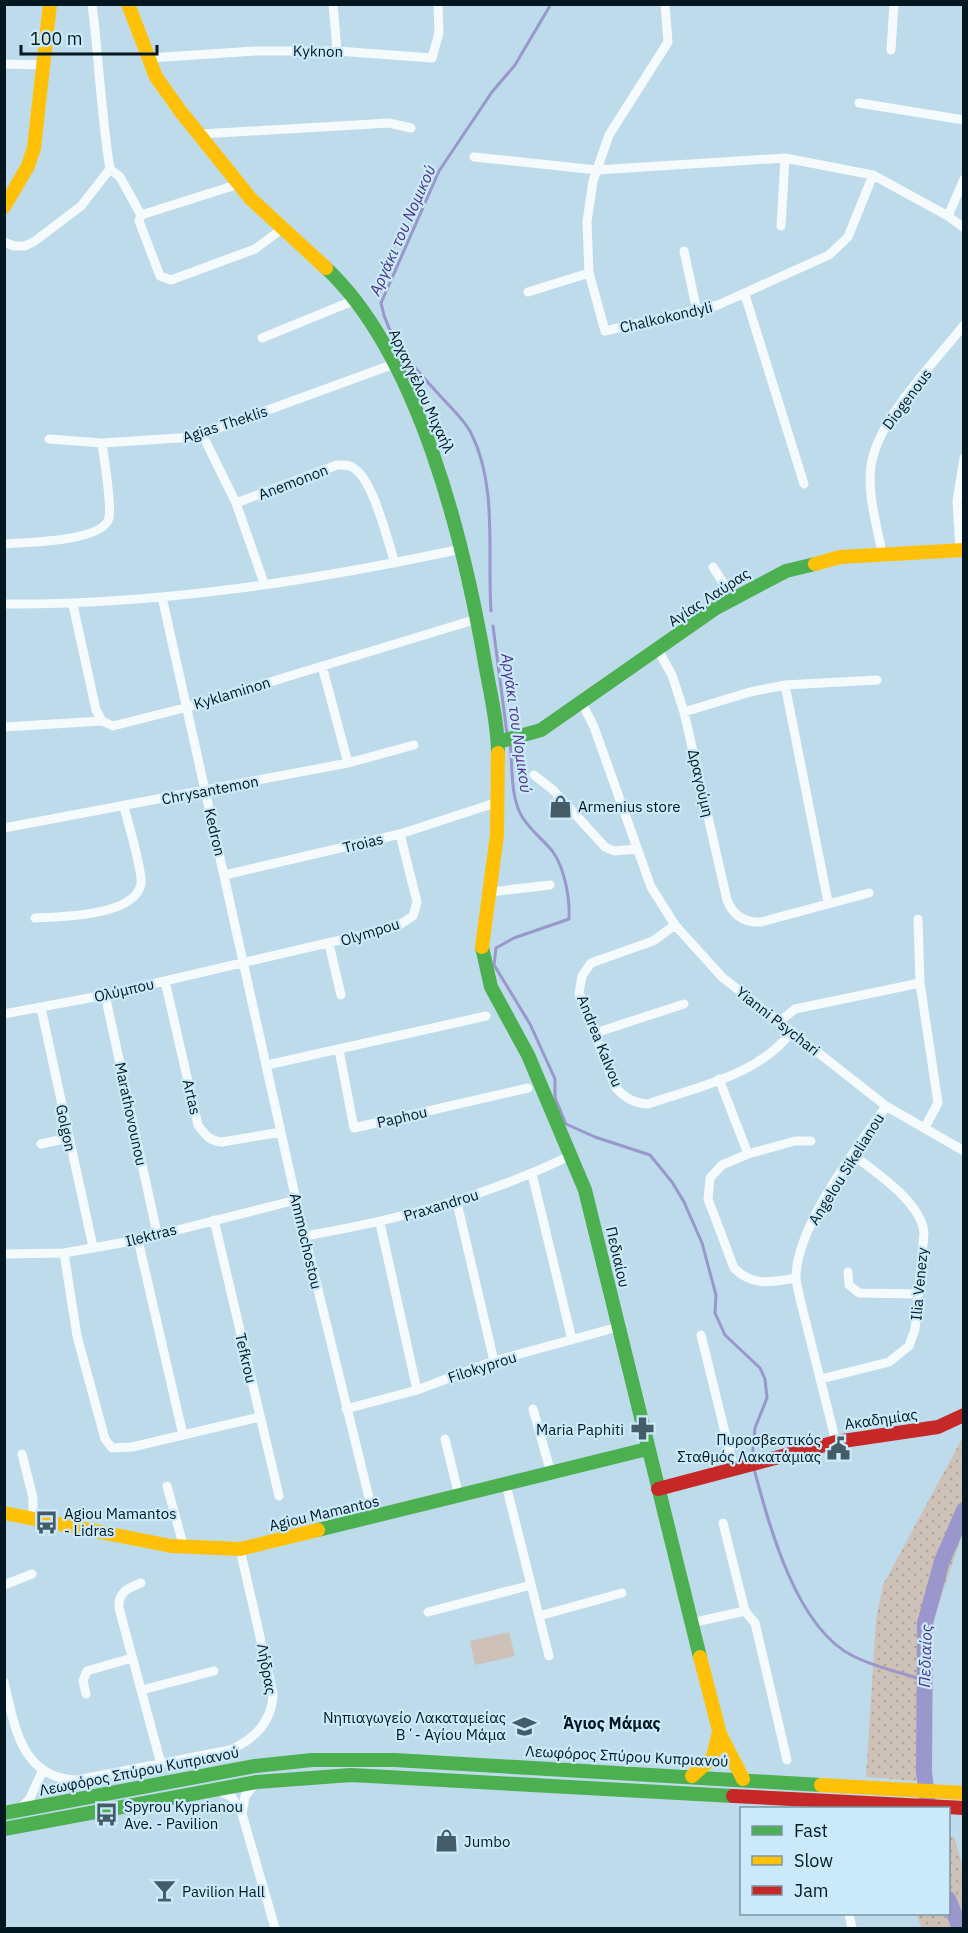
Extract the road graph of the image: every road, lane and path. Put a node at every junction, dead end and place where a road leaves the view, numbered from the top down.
1 (50, 4) edge
2 (92, 4) edge
3 (128, 4) edge
4 (333, 4) edge
5 (438, 4) edge
6 (665, 4) edge
7 (894, 4) edge
8 (891, 50) dead end
9 (337, 51) junction
10 (149, 58) junction
11 (4, 64) edge
12 (44, 65) junction
13 (859, 103) dead end
14 (963, 120) edge
15 (411, 128) dead end
16 (201, 134) junction
17 (474, 157) dead end
18 (785, 158) junction
19 (110, 169) junction
20 (597, 170) junction
21 (873, 176) junction
22 (963, 179) edge
23 (239, 184) junction
24 (4, 207) edge
25 (141, 215) junction
26 (948, 216) junction
27 (781, 226) dead end
28 (963, 228) edge
29 (282, 229) junction
30 (4, 242) edge
31 (684, 251) dead end
32 (589, 273) junction
33 (528, 292) dead end
34 (745, 295) junction
35 (355, 300) junction
36 (697, 311) junction
37 (963, 325) edge
38 (262, 338) dead end
39 (394, 364) junction
40 (202, 434) junction
41 (49, 439) dead end
42 (102, 443) junction
43 (963, 458) edge
44 (804, 484) dead end
45 (236, 504) junction
46 (4, 544) edge
47 (461, 549) junction
48 (962, 550) edge
49 (882, 553) junction
50 (395, 563) junction
51 (713, 567) dead end
52 (264, 583) junction
53 (162, 597) junction
54 (733, 598) junction
55 (4, 604) edge
56 (73, 605) junction
57 (477, 620) junction
58 (658, 650) junction
59 (322, 666) junction
60 (877, 680) dead end
61 (785, 685) junction
62 (582, 703) junction
63 (188, 707) junction
64 (684, 712) junction
65 (102, 721) junction
66 (4, 727) edge
67 (505, 740) junction
68 (414, 745) dead end
69 (348, 764) junction
70 (534, 775) dead end
71 (206, 791) junction
72 (498, 802) junction
73 (124, 807) junction
74 (4, 828) edge
75 (399, 834) junction
76 (637, 849) junction
77 (225, 874) junction
78 (550, 885) dead end
79 (490, 892) junction
80 (869, 893) dead end
81 (828, 902) junction
82 (35, 918) dead end
83 (918, 919) dead end
84 (675, 925) junction
85 (329, 944) junction
86 (243, 962) junction
87 (165, 981) junction
88 (920, 983) junction
89 (105, 995) junction
90 (341, 995) dead end
91 (684, 1004) dead end
92 (41, 1008) junction
93 (5, 1012) edge
94 (486, 1016) dead end
95 (780, 1021) junction
96 (792, 1031) junction
97 (595, 1033) junction
98 (339, 1050) junction
99 (267, 1065) junction
100 (719, 1079) junction
101 (528, 1088) dead end
102 (886, 1106) junction
103 (925, 1127) junction
104 (281, 1132) junction
105 (68, 1138) junction
106 (811, 1141) dead end
107 (41, 1144) dead end
108 (963, 1151) edge
109 (748, 1154) junction
110 (572, 1155) junction
111 (853, 1155) junction
112 (532, 1174) junction
113 (296, 1200) junction
114 (457, 1203) junction
115 (214, 1220) junction
116 (380, 1223) junction
117 (157, 1233) junction
118 (305, 1236) junction
119 (138, 1240) junction
120 (93, 1248) junction
121 (64, 1253) junction
122 (4, 1254) edge
123 (848, 1272) dead end
124 (796, 1278) junction
125 (918, 1294) junction
126 (618, 1327) junction
127 (702, 1335) dead end
128 (572, 1340) junction
129 (494, 1361) junction
130 (821, 1378) junction
131 (417, 1389) junction
132 (346, 1409) junction
133 (533, 1409) dead end
134 (963, 1415) edge
135 (260, 1417) junction
136 (183, 1435) junction
137 (445, 1439) dead end
138 (836, 1442) junction
139 (647, 1449) junction
140 (22, 1454) dead end
141 (734, 1469) junction
142 (551, 1473) junction
143 (506, 1485) junction
144 (167, 1486) dead end
145 (658, 1490) junction
146 (279, 1496) dead end
147 (459, 1497) junction
148 (4, 1513) edge
149 (374, 1518) junction
150 (33, 1519) junction
151 (723, 1523) dead end
152 (184, 1548) junction
153 (240, 1549) junction
154 (32, 1574) dead end
155 (141, 1583) dead end
156 (531, 1585) junction
157 (4, 1586) edge
158 (622, 1593) dead end
159 (745, 1611) junction
160 (428, 1612) dead end
161 (539, 1616) junction
162 (691, 1623) junction
163 (549, 1656) dead end
164 (132, 1658) junction
165 (214, 1671) dead end
166 (4, 1682) edge
167 (142, 1690) junction
168 (86, 1694) dead end
169 (15, 1722) junction
170 (4, 1725) edge
171 (719, 1731) junction
172 (787, 1760) dead end
173 (160, 1764) junction
174 (42, 1772) junction
175 (692, 1776) junction
176 (743, 1779) junction
177 (257, 1782) junction
178 (214, 1789) junction
179 (961, 1792) edge
180 (818, 1804) edge
181 (844, 1805) edge
182 (945, 1807) edge
183 (19, 1810) junction
184 (4, 1813) edge
185 (242, 1815) junction
186 (4, 1829) edge
187 (275, 1929) edge

1 - 12 street
2 - 19 street
3 - 10 street, Αρχαγγέλου Μιχαήλ
4 - 9 street
5 - 9 street, Kyknon
6 - 20 street, Chalkokondyli
7 - 8 street
9 - 10 street, Kyknon
10 - 16 street, Αρχαγγέλου Μιχαήλ
11 - 12 street
12 - 24 street
13 - 14 street
15 - 16 street
16 - 23 street, Αρχαγγέλου Μιχαήλ
17 - 20 street
18 - 20 street
18 - 21 street
18 - 27 street
19 - 25 street
19 - 30 street
20 - 32 street, Chalkokondyli
21 - 26 street
21 - 34 street, Chalkokondyli
22 - 26 street
23 - 25 street
23 - 29 street, Αρχαγγέλου Μιχαήλ
25 - 29 street
26 - 28 street
29 - 35 street, Αρχαγγέλου Μιχαήλ
31 - 36 street
32 - 33 street
32 - 36 street, Chalkokondyli
34 - 36 street, Chalkokondyli
34 - 44 street
35 - 38 street
35 - 39 street, Αρχαγγέλου Μιχαήλ
37 - 49 street, Diogenous
39 - 40 street, Agias Theklis
39 - 47 street, Αρχαγγέλου Μιχαήλ
40 - 42 street, Agias Theklis
40 - 45 street
41 - 42 street, Agias Theklis
42 - 46 street
43 - 48 street
45 - 50 street, Anemonon
45 - 52 street
47 - 50 street
47 - 57 street, Αρχαγγέλου Μιχαήλ
48 - 49 street, Αγίας Λαύρας
49 - 54 street, Αγίας Λαύρας
50 - 52 street
51 - 54 street
52 - 53 street
53 - 56 street
53 - 63 street, Kedron
54 - 58 street, Αγίας Λαύρας
55 - 56 street
56 - 65 street
57 - 59 street, Kyklaminon
57 - 67 street, Αρχαγγέλου Μιχαήλ
58 - 62 street, Αγίας Λαύρας
58 - 64 street, Δραγούμη
59 - 63 street, Kyklaminon
59 - 69 street
60 - 61 street
61 - 64 street
61 - 81 street
62 - 67 street, Αγίας Λαύρας
62 - 76 street, Yianni Psychari
63 - 65 street, Kyklaminon
63 - 71 street, Kedron
64 - 81 street, Δραγούμη
65 - 66 street, Kyklaminon
67 - 72 street, Αρχαγγέλου Μιχαήλ
68 - 69 street, Chrysantemon
69 - 71 street, Chrysantemon
70 - 76 street
71 - 73 street, Chrysantemon
71 - 77 street, Kedron
72 - 75 street, Troias
72 - 79 street, Πεδιαίου
73 - 74 street, Chrysantemon
73 - 82 street
75 - 77 street, Troias
75 - 85 street, Olympou
76 - 84 street, Yianni Psychari
77 - 86 street, Kedron
78 - 79 street
79 - 110 street, Πεδιαίου
80 - 81 street
83 - 88 street
84 - 95 street, Yianni Psychari
84 - 97 street, Andrea Kalvou
85 - 86 street, Olympou
85 - 90 street
86 - 87 street, Ολύμπου
86 - 99 street, Ammochostou
87 - 89 street, Ολύμπου
87 - 104 street, Artas
88 - 95 street
88 - 103 street
89 - 92 street, Ολύμπου
89 - 117 street, Marathovounou
91 - 97 street
92 - 93 street, Ολύμπου
92 - 105 street, Golgon
94 - 98 street
95 - 96 street, Yianni Psychari
96 - 100 street, Andrea Kalvou
96 - 102 street, Yianni Psychari
97 - 100 street, Andrea Kalvou
98 - 99 street
98 - 101 street, Paphou
99 - 104 street, Ammochostou
100 - 109 street
102 - 103 street, Yianni Psychari
102 - 111 street, Angelou Sikelianou
103 - 108 street, Yianni Psychari
104 - 113 street, Ammochostou
105 - 107 street
105 - 120 street, Golgon
106 - 109 street
109 - 124 street
110 - 112 street, Praxandrou
110 - 126 street, Πεδιαίου
111 - 124 street, Angelou Sikelianou
111 - 125 street, Ilia Venezy
112 - 114 street, Praxandrou
112 - 128 street
113 - 115 street, Ilektras
113 - 118 street, Ammochostou
114 - 116 street, Praxandrou
114 - 129 street
115 - 117 street, Ilektras
115 - 135 street, Tefkrou
116 - 118 street, Praxandrou
116 - 131 street
117 - 119 street, Ilektras
118 - 132 street, Ammochostou
119 - 120 street, Ilektras
119 - 136 street
120 - 121 street, Ilektras
121 - 122 street, Ilektras
121 - 136 street
123 - 125 street
124 - 130 street, Angelou Sikelianou
125 - 130 street, Ilia Venezy
126 - 128 street, Filokyprou
126 - 139 street, Πεδιαίου
127 - 141 street
128 - 129 street, Filokyprou
129 - 131 street, Filokyprou
130 - 138 street, Angelou Sikelianou
131 - 132 street, Filokyprou
132 - 149 street, Ammochostou
133 - 142 street
134 - 138 street, Ακαδημίας
135 - 136 street
135 - 146 street, Tefkrou
137 - 147 street
138 - 141 street, Ακαδημίας
139 - 142 street, Agiou Mamantos
139 - 145 street, Πεδιαίου
140 - 150 street
141 - 145 street, Ακαδημίας
142 - 143 street, Agiou Mamantos
143 - 147 street, Agiou Mamantos
143 - 156 street
144 - 152 street
145 - 162 street, Πεδιαίου
147 - 149 street, Agiou Mamantos
148 - 150 street, Agiou Mamantos
149 - 153 street, Agiou Mamantos
150 - 152 street, Agiou Mamantos
151 - 159 street
152 - 153 street, Agiou Mamantos
153 - 173 street, Λήδρας
154 - 157 street
155 - 164 street
156 - 160 street
156 - 161 street
158 - 161 street
159 - 162 street
159 - 172 street
161 - 163 street
162 - 171 street, Πεδιαίου
164 - 167 street
164 - 168 street
165 - 167 street
166 - 169 street
167 - 173 street
169 - 170 street
169 - 174 street
171 - 175 street
171 - 176 street, Πεδιαίου
173 - 174 street, Λήδρας
174 - 183 street
175 - 176 street, Λεωφόρος Σπύρου Κυπριανού
175 - 183 street, Λεωφόρος Σπύρου Κυπριανού
176 - 179 street, Λεωφόρος Σπύρου Κυπριανού
177 - 178 street, Λεωφόρος Σπύρου Κυπριανού
177 - 180 street, Λεωφόρος Σπύρου Κυπριανού
177 - 185 street
178 - 185 street
178 - 186 street, Λεωφόρος Σπύρου Κυπριανού
180 - 181 street, Λεωφόρος Σπύρου Κυπριανού
181 - 182 street, Λεωφόρος Σπύρου Κυπριανού
183 - 184 street, Λεωφόρος Σπύρου Κυπριανού
185 - 187 street

